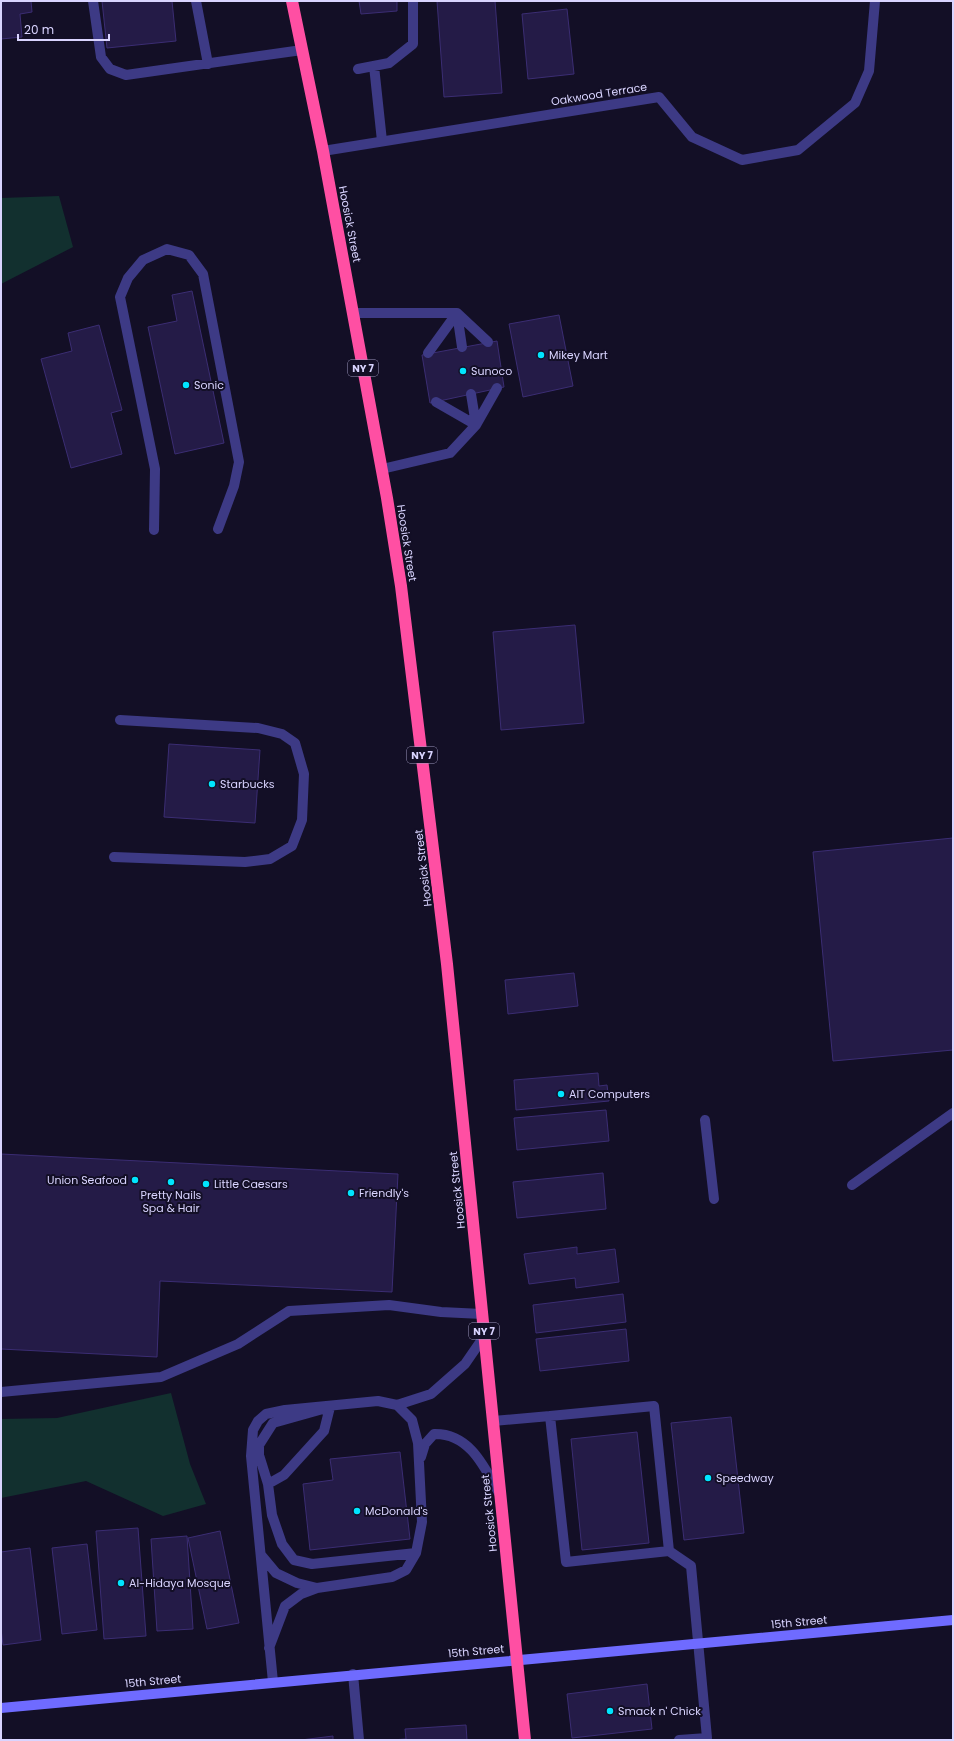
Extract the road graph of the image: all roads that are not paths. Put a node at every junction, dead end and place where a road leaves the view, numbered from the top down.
1 (93, 1) edge
2 (196, 1) edge
3 (292, 1) edge
4 (413, 1) edge
5 (875, 1) edge
6 (302, 50) junction
7 (208, 64) junction
8 (374, 66) junction
9 (358, 69) dead end
10 (382, 141) junction
11 (323, 151) junction
12 (353, 313) junction
13 (457, 313) junction
14 (488, 342) dead end
15 (462, 347) dead end
16 (428, 353) dead end
17 (497, 388) dead end
18 (471, 394) dead end
19 (436, 402) dead end
20 (476, 425) junction
21 (382, 469) junction
22 (218, 529) dead end
23 (154, 530) dead end
24 (120, 720) dead end
25 (114, 858) dead end
26 (953, 1113) edge
27 (705, 1120) dead end
28 (852, 1185) dead end
29 (714, 1199) dead end
30 (482, 1314) junction
31 (485, 1335) junction
32 (1, 1392) edge
33 (397, 1405) junction
34 (330, 1407) junction
35 (550, 1416) junction
36 (493, 1421) junction
37 (420, 1462) junction
38 (268, 1484) junction
39 (500, 1494) junction
40 (669, 1551) junction
41 (416, 1553) junction
42 (261, 1555) junction
43 (317, 1588) junction
44 (953, 1620) edge
45 (698, 1643) junction
46 (269, 1648) junction
47 (516, 1659) junction
48 (353, 1674) junction
49 (273, 1682) junction
50 (1, 1708) edge
51 (359, 1740) edge
52 (525, 1740) edge
53 (679, 1740) edge

1 - 7 street
2 - 7 street
3 - 6 highway, Hoosick Street / NY 7
4 - 8 street
5 - 10 street, Oakwood Terrace
6 - 7 street
6 - 11 highway, Hoosick Street / NY 7
8 - 9 street
8 - 10 street
10 - 11 street, Oakwood Terrace
11 - 12 highway, Hoosick Street / NY 7
12 - 13 street
12 - 21 highway, Hoosick Street / NY 7
13 - 14 street
13 - 15 street
13 - 16 street
17 - 20 street
18 - 20 street
19 - 20 street
20 - 21 street
21 - 30 highway, Hoosick Street / NY 7
22 - 23 street
24 - 25 street
26 - 28 street
27 - 29 street
30 - 31 highway, Hoosick Street / NY 7
30 - 32 street
31 - 33 street
31 - 36 highway, Hoosick Street / NY 7
33 - 34 street
33 - 37 street
34 - 38 street
34 - 38 street
34 - 42 street
35 - 36 street
35 - 40 street
35 - 40 street
36 - 39 highway, Hoosick Street / NY 7
37 - 39 street
37 - 41 street
38 - 41 street
39 - 47 highway, Hoosick Street / NY 7
40 - 45 street
41 - 43 street
42 - 43 street
42 - 46 street
43 - 46 street
44 - 45 street, 15th Street
45 - 47 street, 15th Street
45 - 53 street
46 - 49 street
47 - 48 street, 15th Street
47 - 52 highway, Hoosick Street / NY 7
48 - 49 street, 15th Street
48 - 51 street
49 - 50 street, 15th Street

